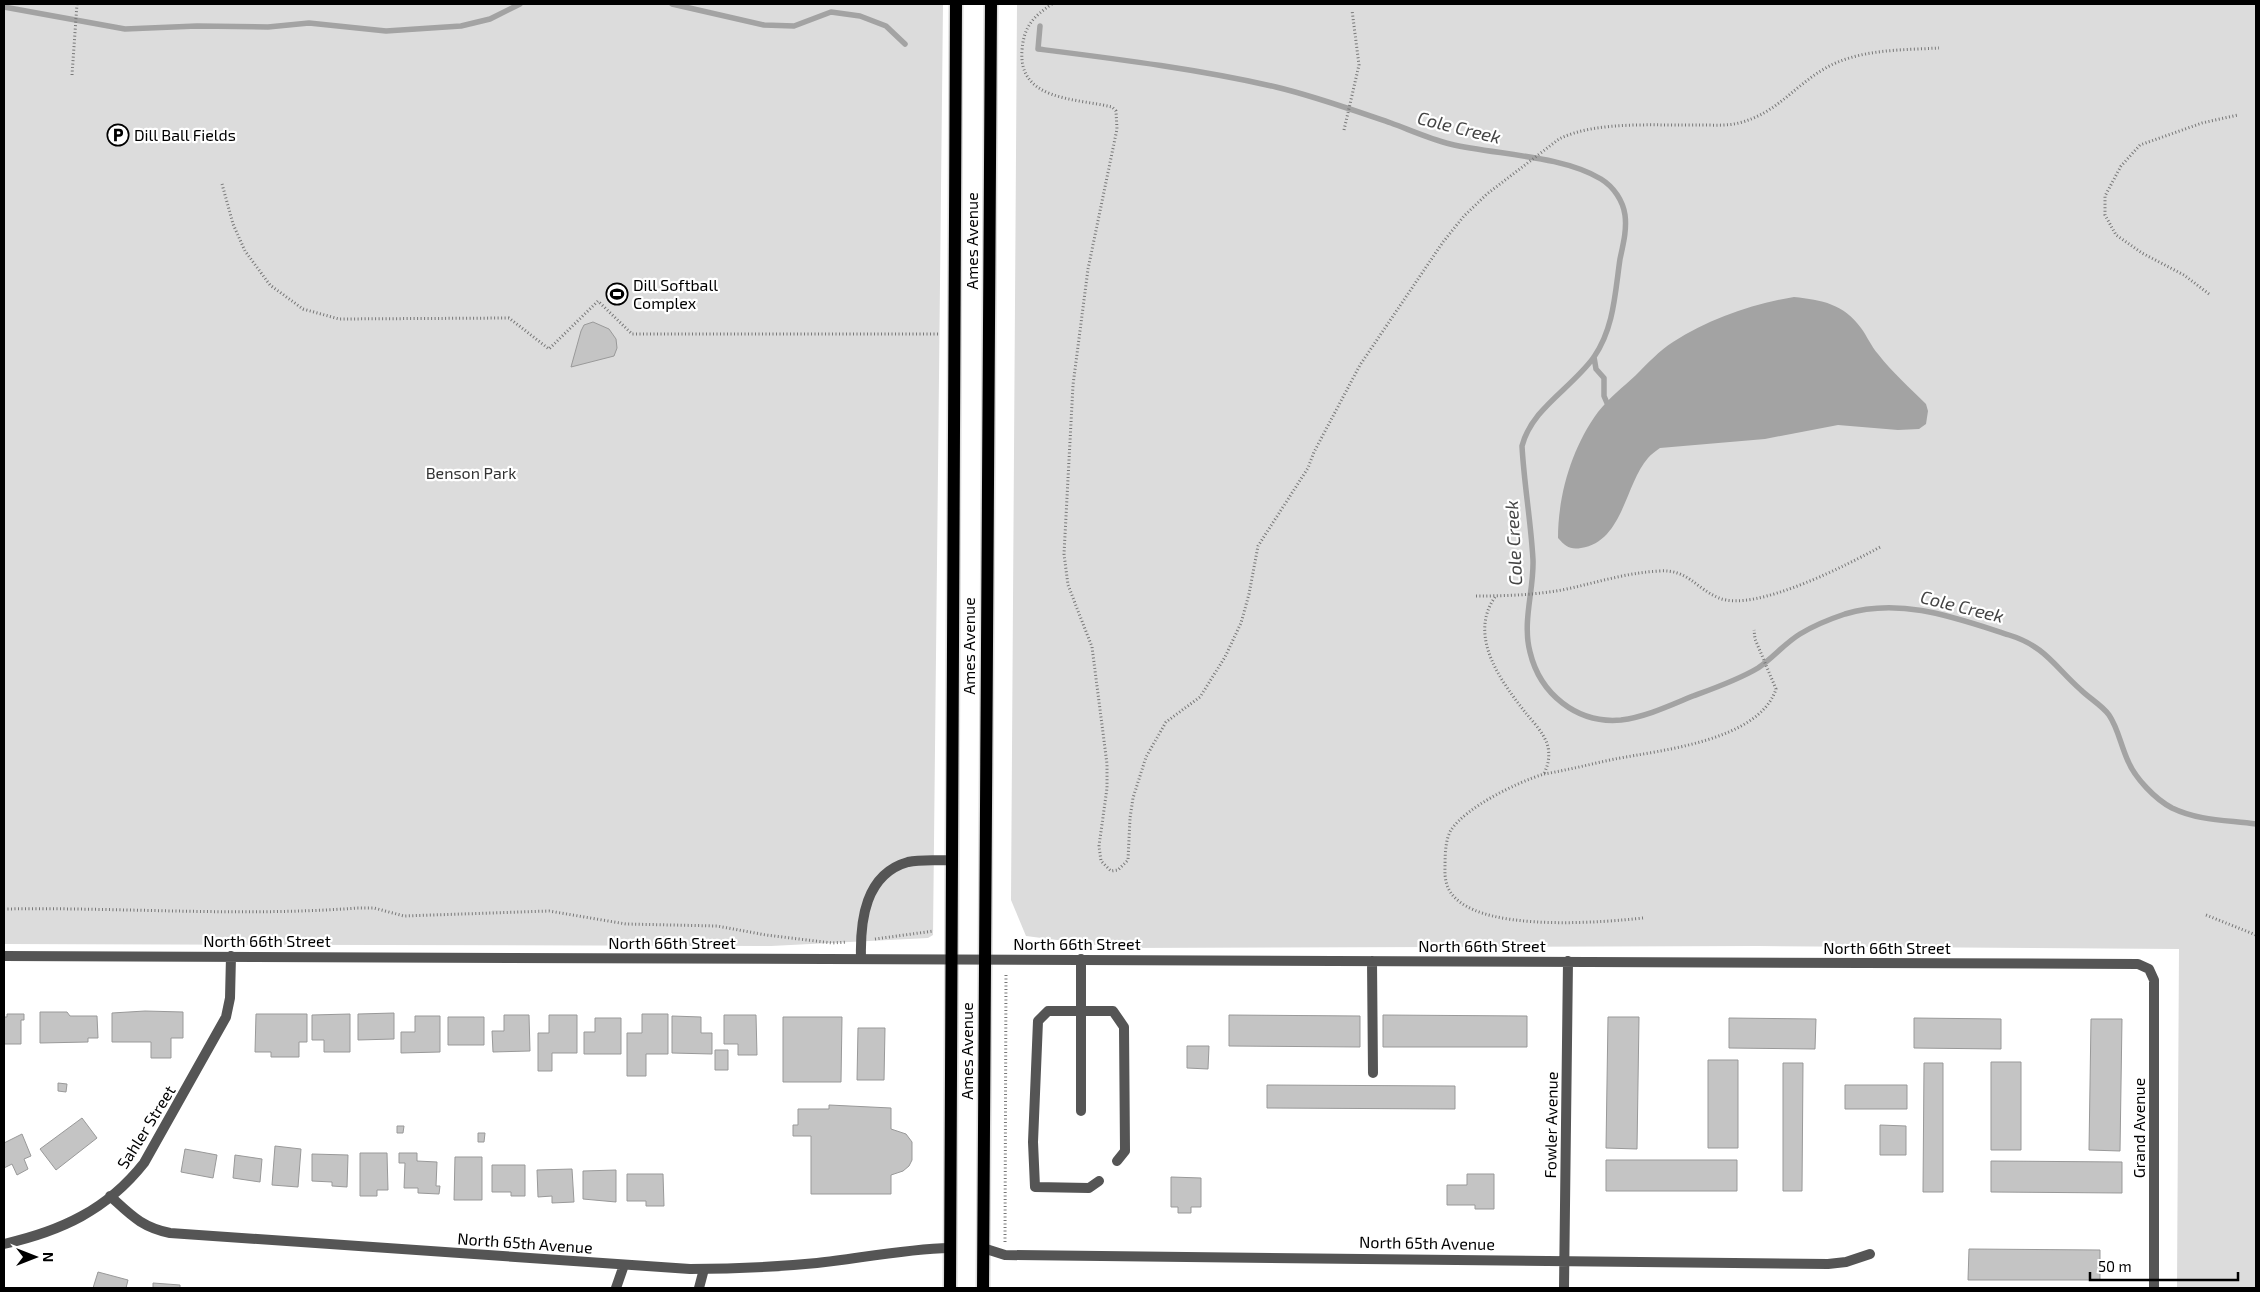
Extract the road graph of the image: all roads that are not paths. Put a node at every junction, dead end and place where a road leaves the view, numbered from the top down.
1 (956, 4) edge
2 (990, 4) edge
3 (951, 860) junction
4 (4, 956) edge
5 (231, 956) junction
6 (861, 958) junction
7 (951, 958) junction
8 (983, 958) junction
9 (1081, 959) junction
10 (1372, 961) junction
11 (1568, 962) junction
12 (2149, 969) joint
13 (1081, 1010) junction
14 (1373, 1074) dead end
15 (1081, 1111) dead end
16 (1117, 1161) dead end
17 (1099, 1180) dead end
18 (110, 1196) junction
19 (4, 1244) edge
20 (950, 1248) junction
21 (982, 1248) junction
22 (1870, 1254) dead end
23 (1565, 1260) junction
24 (624, 1265) junction
25 (704, 1269) junction
26 (616, 1288) edge
27 (700, 1288) edge
28 (950, 1288) edge
29 (983, 1288) edge
30 (1564, 1288) edge
31 (2154, 1288) edge

1 - 3 main road, Ames Avenue
2 - 8 main road, Ames Avenue
3 - 6 street
3 - 7 main road, Ames Avenue
4 - 5 street, North 66th Street
5 - 6 street, North 66th Street
5 - 18 street, Sahler Street
6 - 7 street, North 66th Street
7 - 8 street, North 66th Street
7 - 20 main road, Ames Avenue
8 - 9 street, North 66th Street
8 - 21 main road, Ames Avenue
9 - 10 street, North 66th Street
9 - 13 street
10 - 11 street, North 66th Street
10 - 14 street
11 - 12 street, North 66th Street
11 - 23 street, Fowler Avenue
12 - 31 street, Grand Avenue
13 - 15 street
13 - 16 street
13 - 17 street
18 - 19 street, Sahler Street
18 - 24 street, North 65th Avenue
20 - 25 street, North 65th Avenue
20 - 28 main road, Ames Avenue
21 - 23 street, North 65th Avenue
21 - 29 main road, Ames Avenue
22 - 23 street, North 65th Avenue
23 - 30 street, Fowler Avenue
24 - 25 street, North 65th Avenue
24 - 26 street
25 - 27 street

